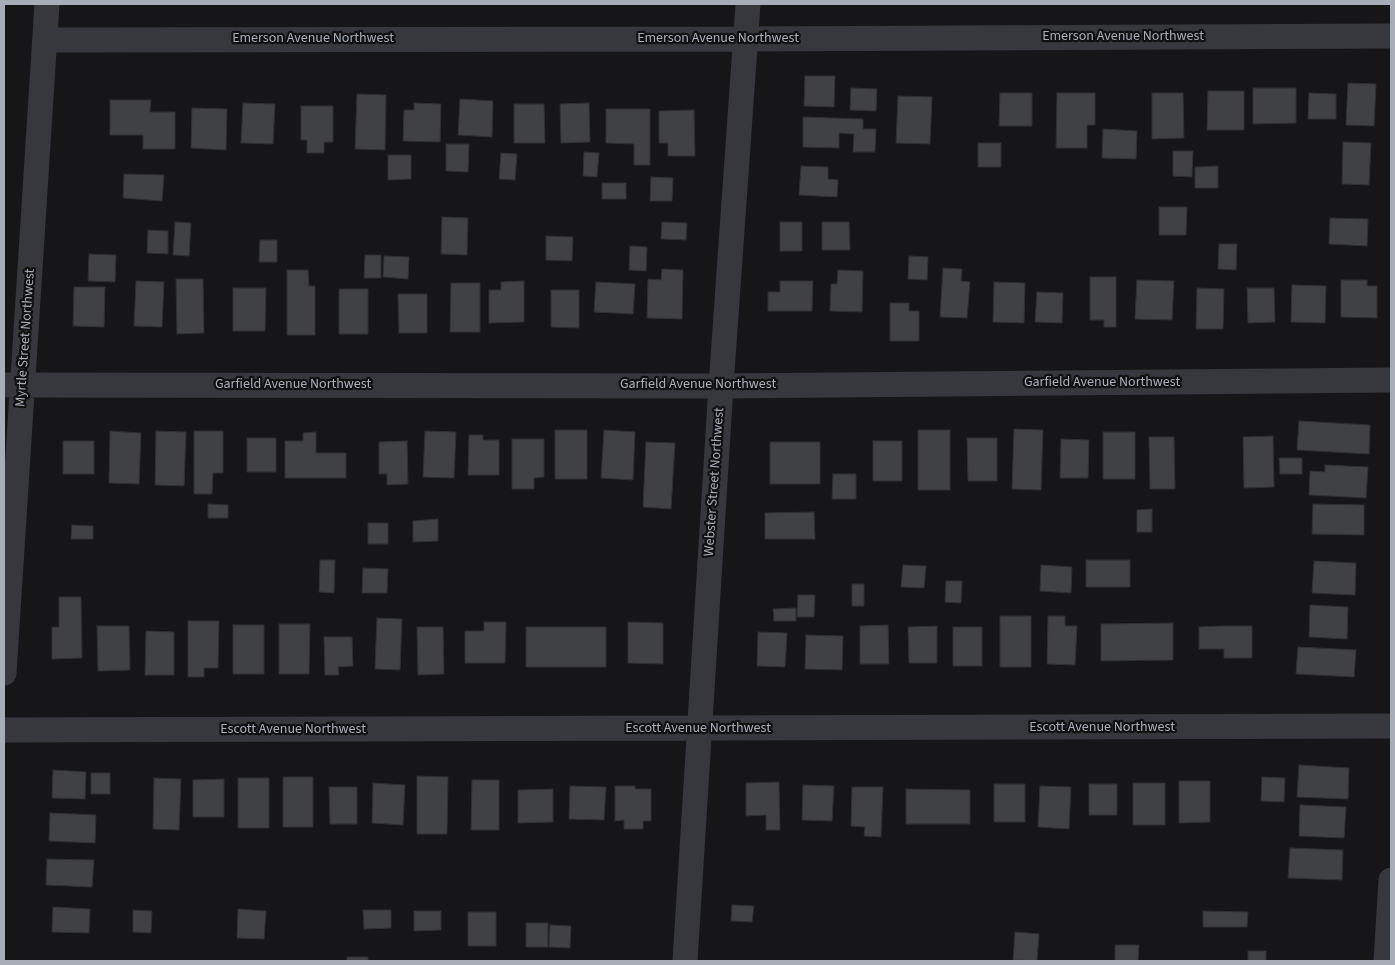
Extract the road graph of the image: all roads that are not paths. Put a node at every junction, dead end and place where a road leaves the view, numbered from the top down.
1 (47, 4) edge
2 (748, 4) edge
3 (1391, 36) edge
4 (746, 39) junction
5 (45, 40) junction
6 (1391, 380) edge
7 (13, 385) edge
8 (721, 386) junction
9 (4, 673) edge
10 (1391, 726) edge
11 (698, 729) junction
12 (4, 730) edge
13 (1391, 880) edge
14 (684, 961) edge
15 (1386, 961) edge

1 - 5 street, Myrtle Street Northwest
2 - 4 street, Webster Street Northwest
3 - 4 street, Emerson Avenue Northwest
4 - 5 street, Emerson Avenue Northwest
4 - 8 street, Webster Street Northwest
5 - 7 street, Myrtle Street Northwest
6 - 8 street, Garfield Avenue Northwest
7 - 8 street, Garfield Avenue Northwest
7 - 9 street, Myrtle Street Northwest
8 - 11 street, Webster Street Northwest
10 - 11 street, Escott Avenue Northwest
11 - 12 street, Escott Avenue Northwest
11 - 14 street, Webster Street Northwest
13 - 15 street

